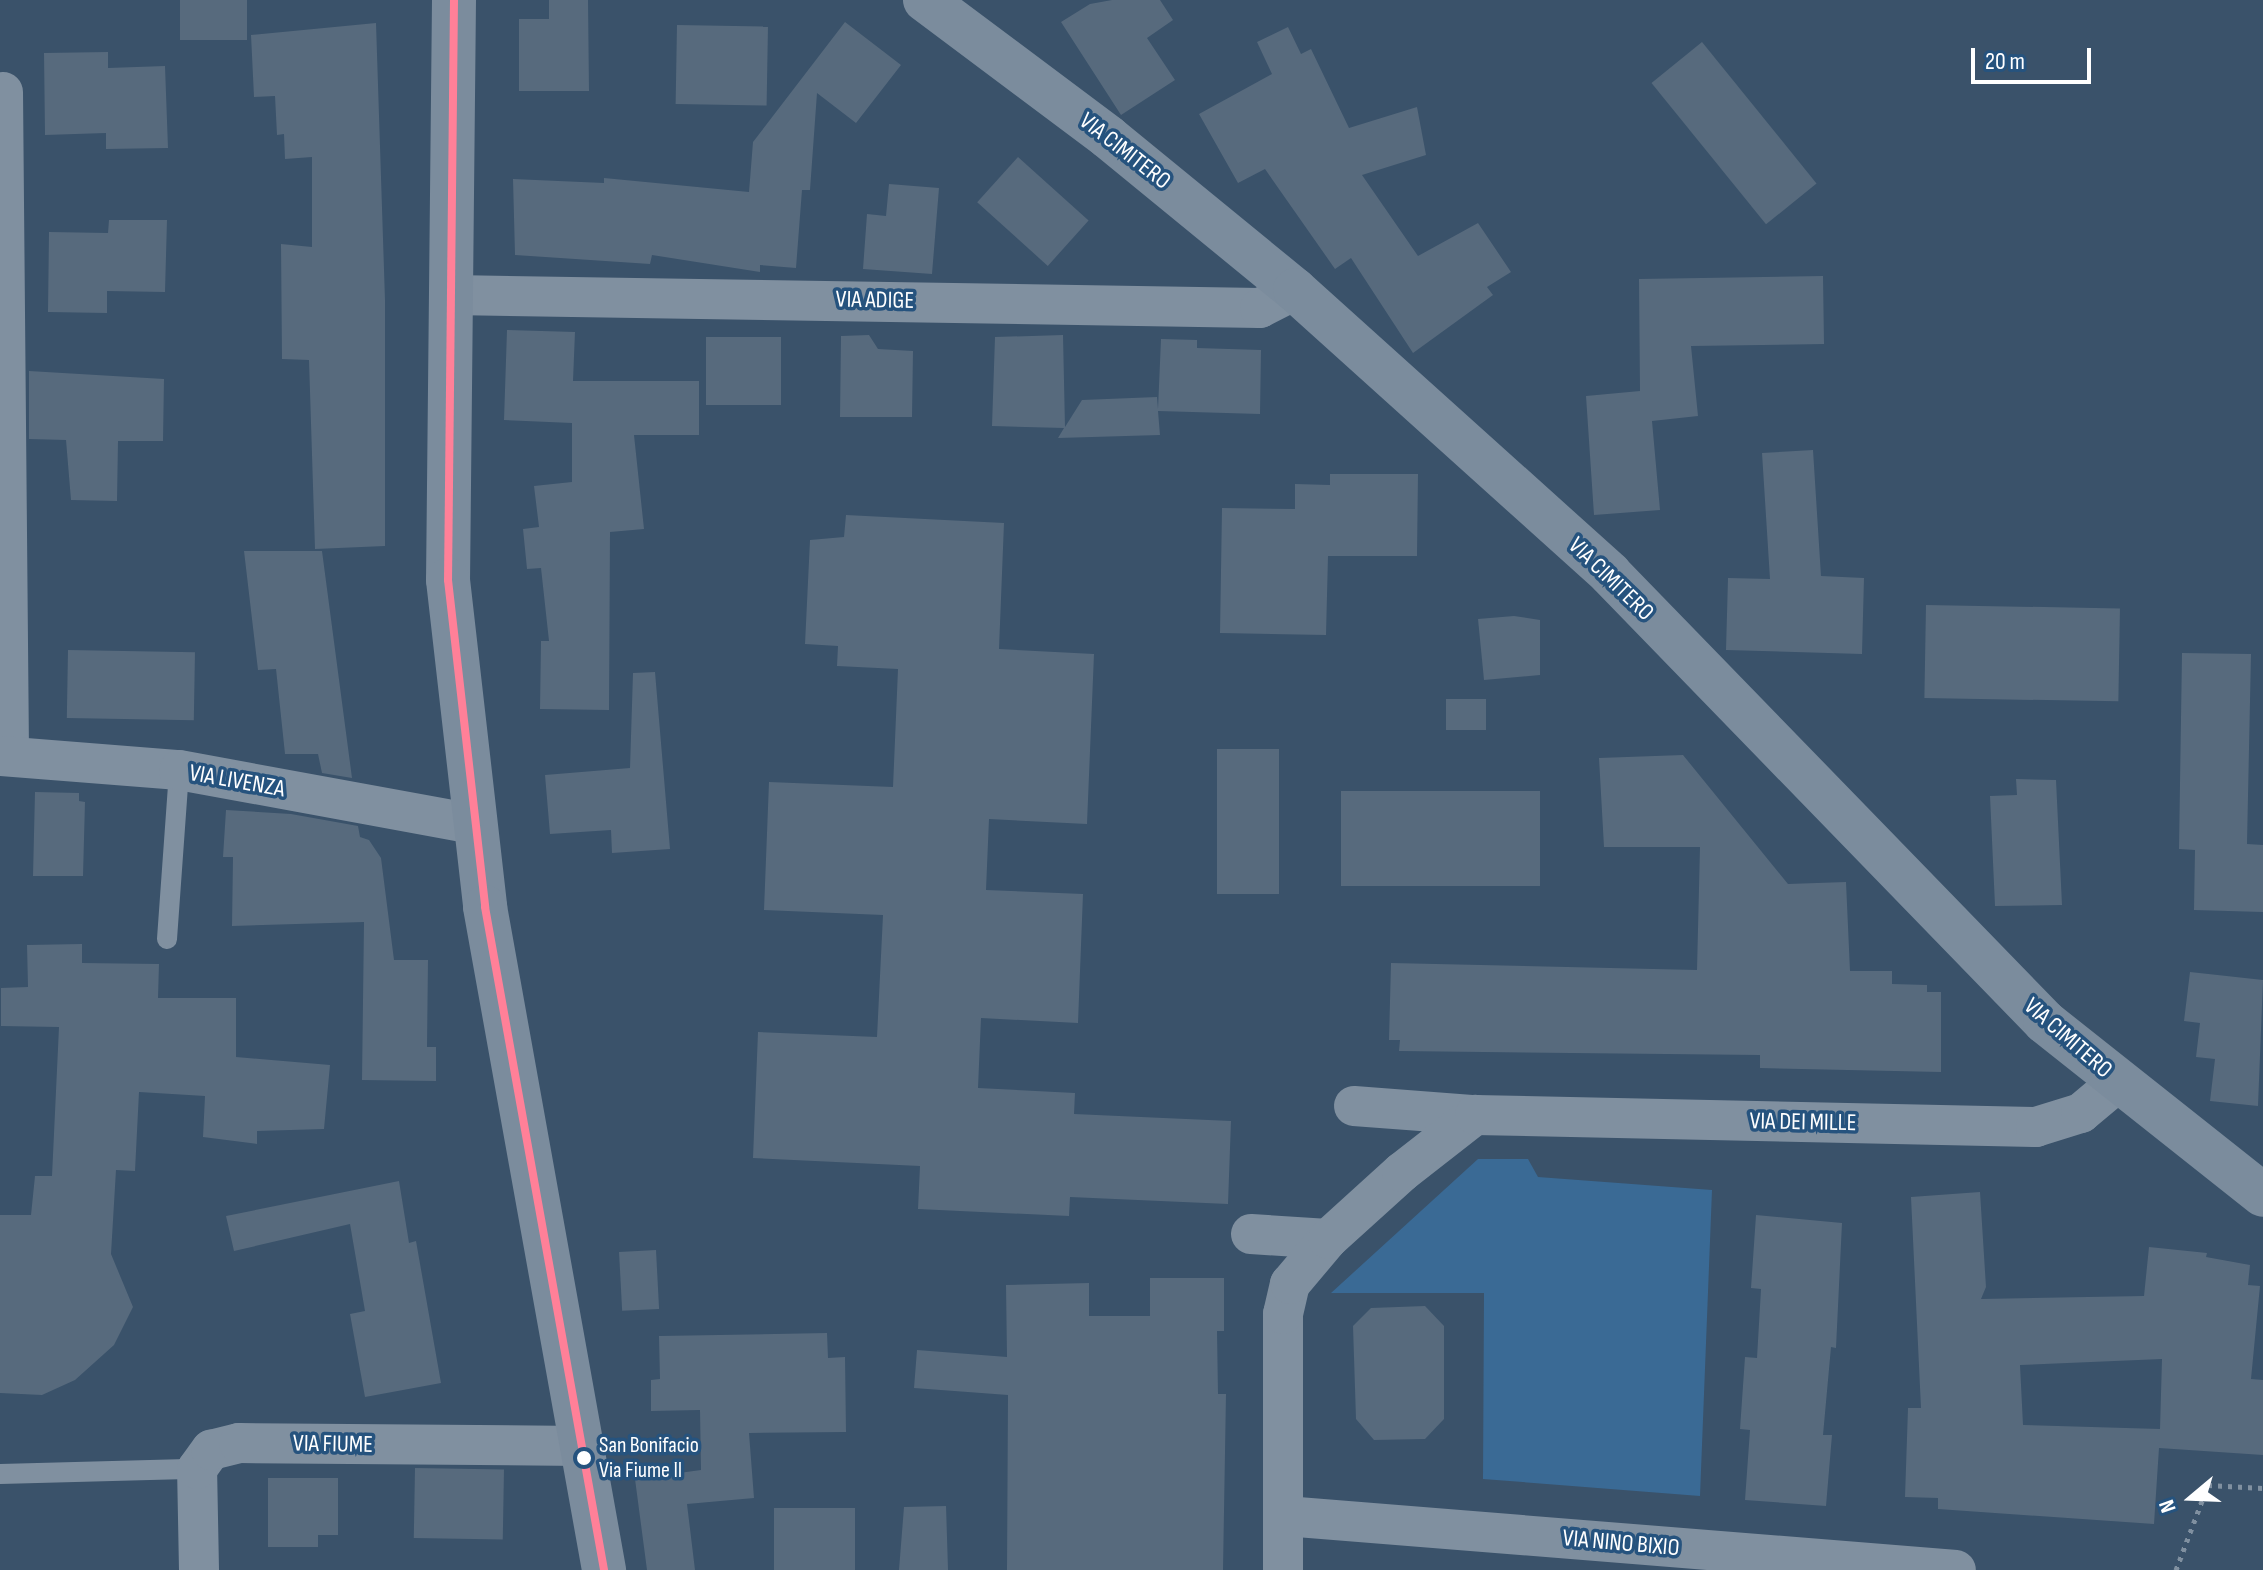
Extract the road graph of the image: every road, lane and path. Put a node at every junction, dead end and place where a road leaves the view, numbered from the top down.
1 (454, 0) edge
2 (925, 0) edge
3 (3, 92) dead end
4 (1295, 290) junction
5 (452, 295) junction
6 (4, 756) edge
7 (179, 770) junction
8 (472, 824) junction
9 (167, 939) dead end
10 (2118, 1082) junction
11 (1354, 1106) dead end
12 (1475, 1115) junction
13 (2263, 1195) edge
14 (1251, 1234) dead end
15 (1328, 1239) junction
16 (582, 1446) junction
17 (197, 1469) junction
18 (0, 1474) edge
19 (2263, 1488) edge
20 (1285, 1516) junction
21 (199, 1570) edge
22 (604, 1570) edge
23 (1283, 1570) edge
24 (1956, 1570) edge
25 (2176, 1570) edge

1 - 5 street
2 - 4 street, VIA CIMITERO
3 - 6 street
4 - 5 street, VIA ADIGE
4 - 10 street, VIA CIMITERO
5 - 8 street
6 - 7 street, VIA LIVENZA
7 - 8 street, VIA LIVENZA
7 - 9 lane
8 - 16 street
10 - 12 street, VIA DEI MILLE
10 - 13 street, VIA CIMITERO
11 - 12 street, VIA DEI MILLE
12 - 15 street
14 - 15 street
15 - 20 street
16 - 17 street, VIA FIUME
16 - 22 street
17 - 18 lane
17 - 21 street
19 - 25 path
20 - 23 street
20 - 24 street, VIA NINO BIXIO

